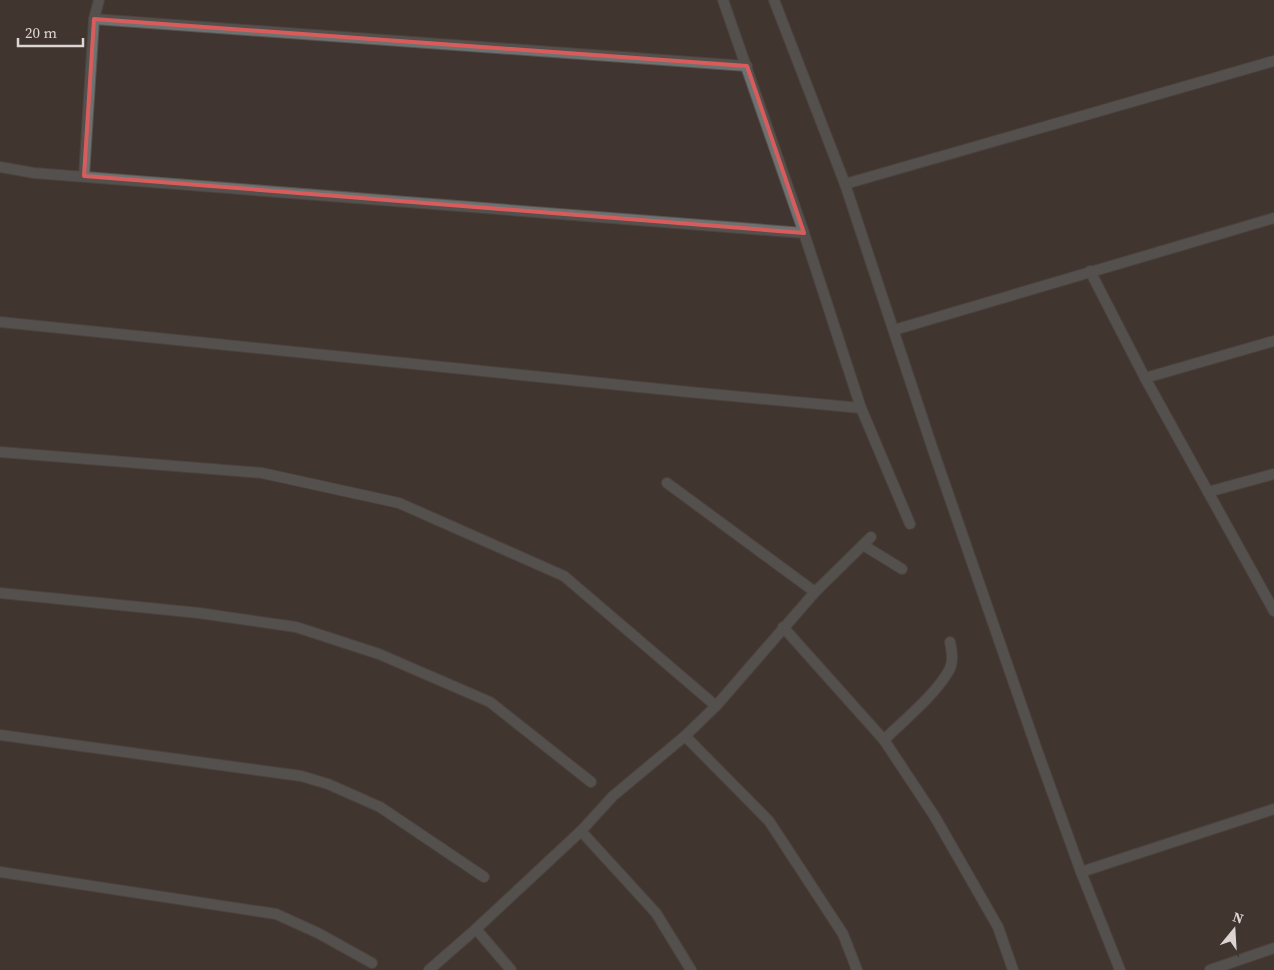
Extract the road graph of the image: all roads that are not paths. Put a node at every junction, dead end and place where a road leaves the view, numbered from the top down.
1 (99, 0) edge
2 (723, 0) edge
3 (774, 0) edge
4 (94, 19) junction
5 (1274, 61) edge
6 (746, 66) junction
7 (0, 168) edge
8 (84, 176) junction
9 (845, 184) junction
10 (1274, 218) edge
11 (804, 233) junction
12 (1090, 271) junction
13 (0, 322) edge
14 (894, 330) junction
15 (1274, 341) edge
16 (1145, 378) junction
17 (861, 408) junction
18 (0, 452) edge
19 (1274, 474) edge
20 (667, 483) dead end
21 (1208, 492) junction
22 (910, 524) dead end
23 (871, 537) dead end
24 (863, 545) junction
25 (902, 569) dead end
26 (815, 592) junction
27 (0, 593) edge
28 (1273, 606) edge
29 (783, 627) junction
30 (950, 642) dead end
31 (716, 706) junction
32 (0, 735) edge
33 (685, 736) junction
34 (884, 740) junction
35 (591, 782) dead end
36 (1274, 809) edge
37 (581, 831) junction
38 (0, 872) edge
39 (1081, 872) junction
40 (484, 877) dead end
41 (476, 930) junction
42 (1274, 948) edge
43 (372, 963) dead end
44 (429, 970) edge
45 (511, 970) edge
46 (691, 970) edge
47 (857, 970) edge
48 (1013, 970) edge
49 (1120, 970) edge
50 (1210, 970) edge

1 - 4 street
2 - 6 street
3 - 9 street
4 - 6 street
4 - 8 street
5 - 9 street
6 - 11 street
7 - 8 street
8 - 11 street
9 - 14 street
10 - 12 street
11 - 17 street
12 - 14 street
12 - 16 street
13 - 17 street
14 - 39 street
15 - 16 street
16 - 21 street
17 - 22 street
18 - 31 street
19 - 21 street
20 - 26 street
21 - 28 street
23 - 24 street
24 - 25 street
24 - 26 street
26 - 29 street
27 - 35 street
29 - 31 street
29 - 34 street
30 - 34 street
31 - 33 street
32 - 40 street
33 - 37 street
33 - 47 street
34 - 48 street
36 - 39 street
37 - 41 street
37 - 46 street
38 - 43 street
39 - 49 street
41 - 44 street
41 - 45 street
42 - 50 street

